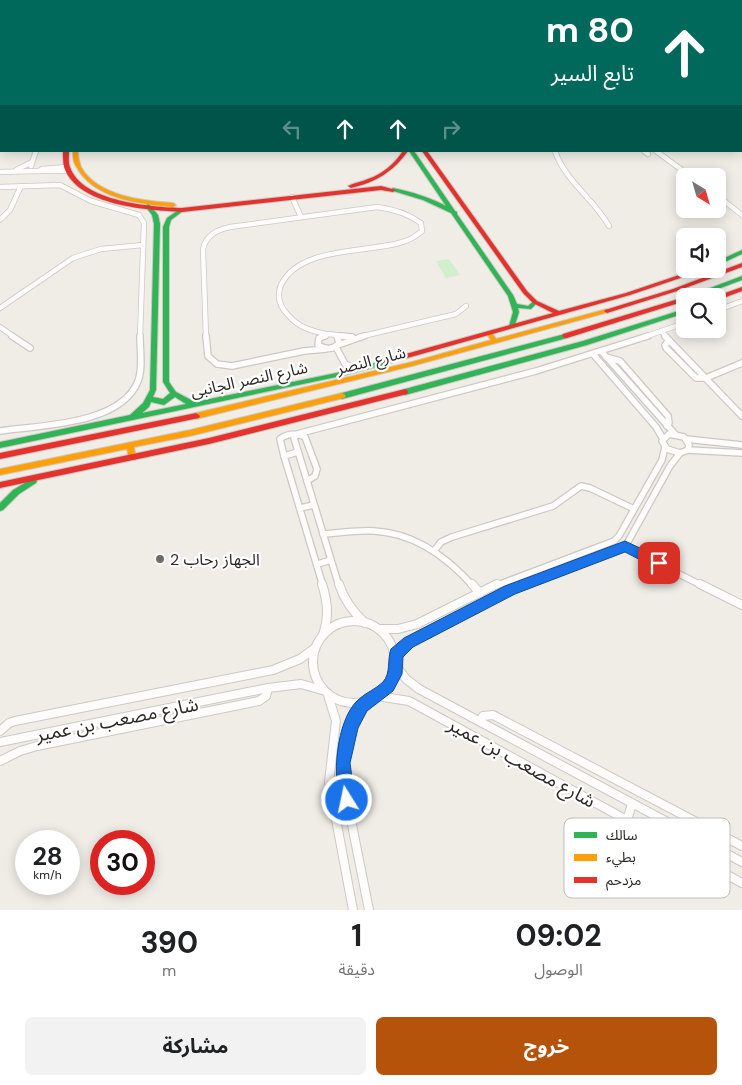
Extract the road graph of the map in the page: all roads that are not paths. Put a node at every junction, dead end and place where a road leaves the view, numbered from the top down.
1 (36, 152) edge
2 (66, 152) edge
3 (75, 152) edge
4 (405, 152) edge
5 (412, 152) edge
6 (425, 152) edge
7 (555, 152) edge
8 (657, 152) edge
9 (32, 162) junction
10 (679, 168) edge
11 (67, 169) junction
12 (29, 171) junction
13 (0, 172) edge
14 (10, 172) junction
15 (21, 186) junction
16 (0, 187) edge
17 (292, 198) junction
18 (726, 202) edge
19 (149, 205) junction
20 (183, 208) junction
21 (455, 213) junction
22 (742, 214) edge
23 (301, 217) junction
24 (156, 219) junction
25 (169, 219) junction
26 (0, 220) edge
27 (609, 226) dead end
28 (144, 245) junction
29 (742, 252) edge
30 (726, 259) edge
31 (742, 265) edge
32 (676, 278) edge
33 (742, 278) edge
34 (715, 288) edge
35 (742, 289) edge
36 (726, 295) edge
37 (742, 301) edge
38 (535, 302) junction
39 (676, 303) edge
40 (466, 306) dead end
41 (516, 306) junction
42 (726, 307) edge
43 (0, 308) edge
44 (558, 314) junction
45 (676, 314) edge
46 (512, 326) junction
47 (676, 326) edge
48 (0, 327) edge
49 (310, 331) junction
50 (661, 331) junction
51 (488, 333) junction
52 (326, 334) junction
53 (337, 336) junction
54 (359, 337) junction
55 (318, 341) junction
56 (495, 342) junction
57 (336, 347) junction
58 (30, 348) dead end
59 (326, 349) junction
60 (304, 351) junction
61 (601, 351) junction
62 (593, 354) junction
63 (606, 357) junction
64 (742, 364) edge
65 (355, 370) junction
66 (618, 370) junction
67 (610, 373) junction
68 (341, 374) junction
69 (706, 378) junction
70 (174, 394) junction
71 (151, 399) junction
72 (195, 404) junction
73 (740, 409) edge
74 (742, 416) edge
75 (129, 419) junction
76 (667, 426) junction
77 (0, 431) edge
78 (299, 433) junction
79 (675, 434) junction
80 (663, 439) junction
81 (686, 439) junction
82 (0, 445) edge
83 (742, 445) edge
84 (130, 446) junction
85 (665, 447) junction
86 (688, 450) junction
87 (298, 452) junction
88 (742, 452) edge
89 (680, 453) junction
90 (0, 456) edge
91 (284, 456) junction
92 (132, 458) junction
93 (0, 472) edge
94 (43, 477) junction
95 (307, 481) junction
96 (0, 485) edge
97 (314, 505) junction
98 (0, 508) edge
99 (300, 508) junction
100 (634, 509) junction
101 (323, 534) junction
102 (625, 547) junction
103 (434, 551) junction
104 (331, 560) junction
105 (559, 560) junction
106 (318, 564) junction
107 (564, 570) junction
108 (480, 593) junction
109 (742, 605) edge
110 (365, 623) junction
111 (379, 629) junction
112 (322, 635) junction
113 (315, 648) junction
114 (396, 654) junction
115 (396, 667) junction
116 (268, 688) junction
117 (325, 693) junction
118 (377, 696) junction
119 (367, 701) junction
120 (480, 721) junction
121 (0, 731) edge
122 (0, 742) edge
123 (0, 761) edge
124 (632, 804) junction
125 (624, 818) edge
126 (628, 818) edge
127 (659, 818) edge
128 (689, 818) edge
129 (730, 840) edge
130 (742, 846) edge
131 (730, 856) edge
132 (742, 862) edge
133 (730, 876) edge
134 (742, 883) edge
135 (353, 910) edge
136 (368, 910) edge

1 - 9 street
2 - 11 street
3 - 19 street
4 - 20 street
5 - 21 street
6 - 38 street
7 - 27 street
8 - 10 street
9 - 12 street
9 - 14 street
11 - 12 street
11 - 19 street
12 - 14 street
13 - 14 street
15 - 16 street
15 - 26 street
15 - 28 street
17 - 20 street
17 - 21 street
17 - 23 street
18 - 22 street
19 - 20 street
19 - 24 street
20 - 25 street
21 - 41 street
23 - 49 street
23 - 60 street
24 - 25 street
24 - 71 street
25 - 70 street
28 - 43 street
28 - 77 street
29 - 30 street
31 - 56 street, شارع النصر
32 - 44 street, شارع النصر الجانبى
33 - 34 street
35 - 36 street
37 - 42 street
38 - 41 street
38 - 44 street
39 - 84 street, شارع النصر
40 - 54 street
41 - 46 street
44 - 46 street, شارع النصر الجانبى
45 - 92 street
46 - 51 street, شارع النصر الجانبى
47 - 50 street
48 - 58 street
49 - 52 street
49 - 55 street
50 - 61 street
50 - 69 street
51 - 56 street
51 - 65 street, شارع النصر الجانبى
52 - 53 street
52 - 55 street
53 - 54 street
53 - 57 street
54 - 57 street
55 - 59 street
55 - 60 street
56 - 90 street, شارع النصر
57 - 59 street
57 - 65 street
57 - 68 street
59 - 60 street
61 - 62 street
61 - 63 street
62 - 67 street
62 - 78 street
63 - 66 street
63 - 76 street
64 - 69 street
65 - 68 street, شارع النصر الجانبى
66 - 67 street
66 - 76 street
67 - 80 street
68 - 72 street, شارع النصر الجانبى
69 - 73 street
70 - 71 street
70 - 72 street
71 - 75 street
72 - 75 street, شارع النصر الجانبى
73 - 74 street
75 - 82 street, شارع النصر الجانبى
76 - 79 street
78 - 87 street
78 - 91 street
78 - 95 street
79 - 80 street
79 - 81 street
80 - 85 street
81 - 83 street
81 - 86 street
84 - 92 street
84 - 93 street, شارع النصر
85 - 89 street
85 - 100 street
86 - 88 street
86 - 89 street
87 - 91 street
87 - 95 street
89 - 102 street
91 - 99 street
92 - 94 street
94 - 96 street
94 - 98 street
95 - 97 street
97 - 99 street
97 - 101 street
99 - 106 street
100 - 103 street
100 - 105 street
101 - 103 street
101 - 104 street
102 - 107 street
102 - 109 street
103 - 108 street
104 - 106 street
104 - 110 street
105 - 107 street
105 - 108 street
106 - 112 street
107 - 114 street
108 - 111 street
110 - 111 street
110 - 112 street
111 - 114 street
112 - 113 street
113 - 117 street
113 - 121 street, شارع مصعب بن عمير
114 - 115 street
115 - 118 street
115 - 120 street, شارع مصعب بن عمير
116 - 117 street, شارع مصعب بن عمير
116 - 122 street, شارع مصعب بن عمير
116 - 123 street
117 - 119 street
117 - 135 street
118 - 119 street
118 - 125 street, شارع مصعب بن عمير
119 - 136 street
120 - 124 street, شارع مصعب بن عمير
120 - 128 street
124 - 126 street
124 - 127 street, شارع مصعب بن عمير
129 - 130 street
131 - 132 street, شارع مصعب بن عمير
133 - 134 street, شارع مصعب بن عمير

